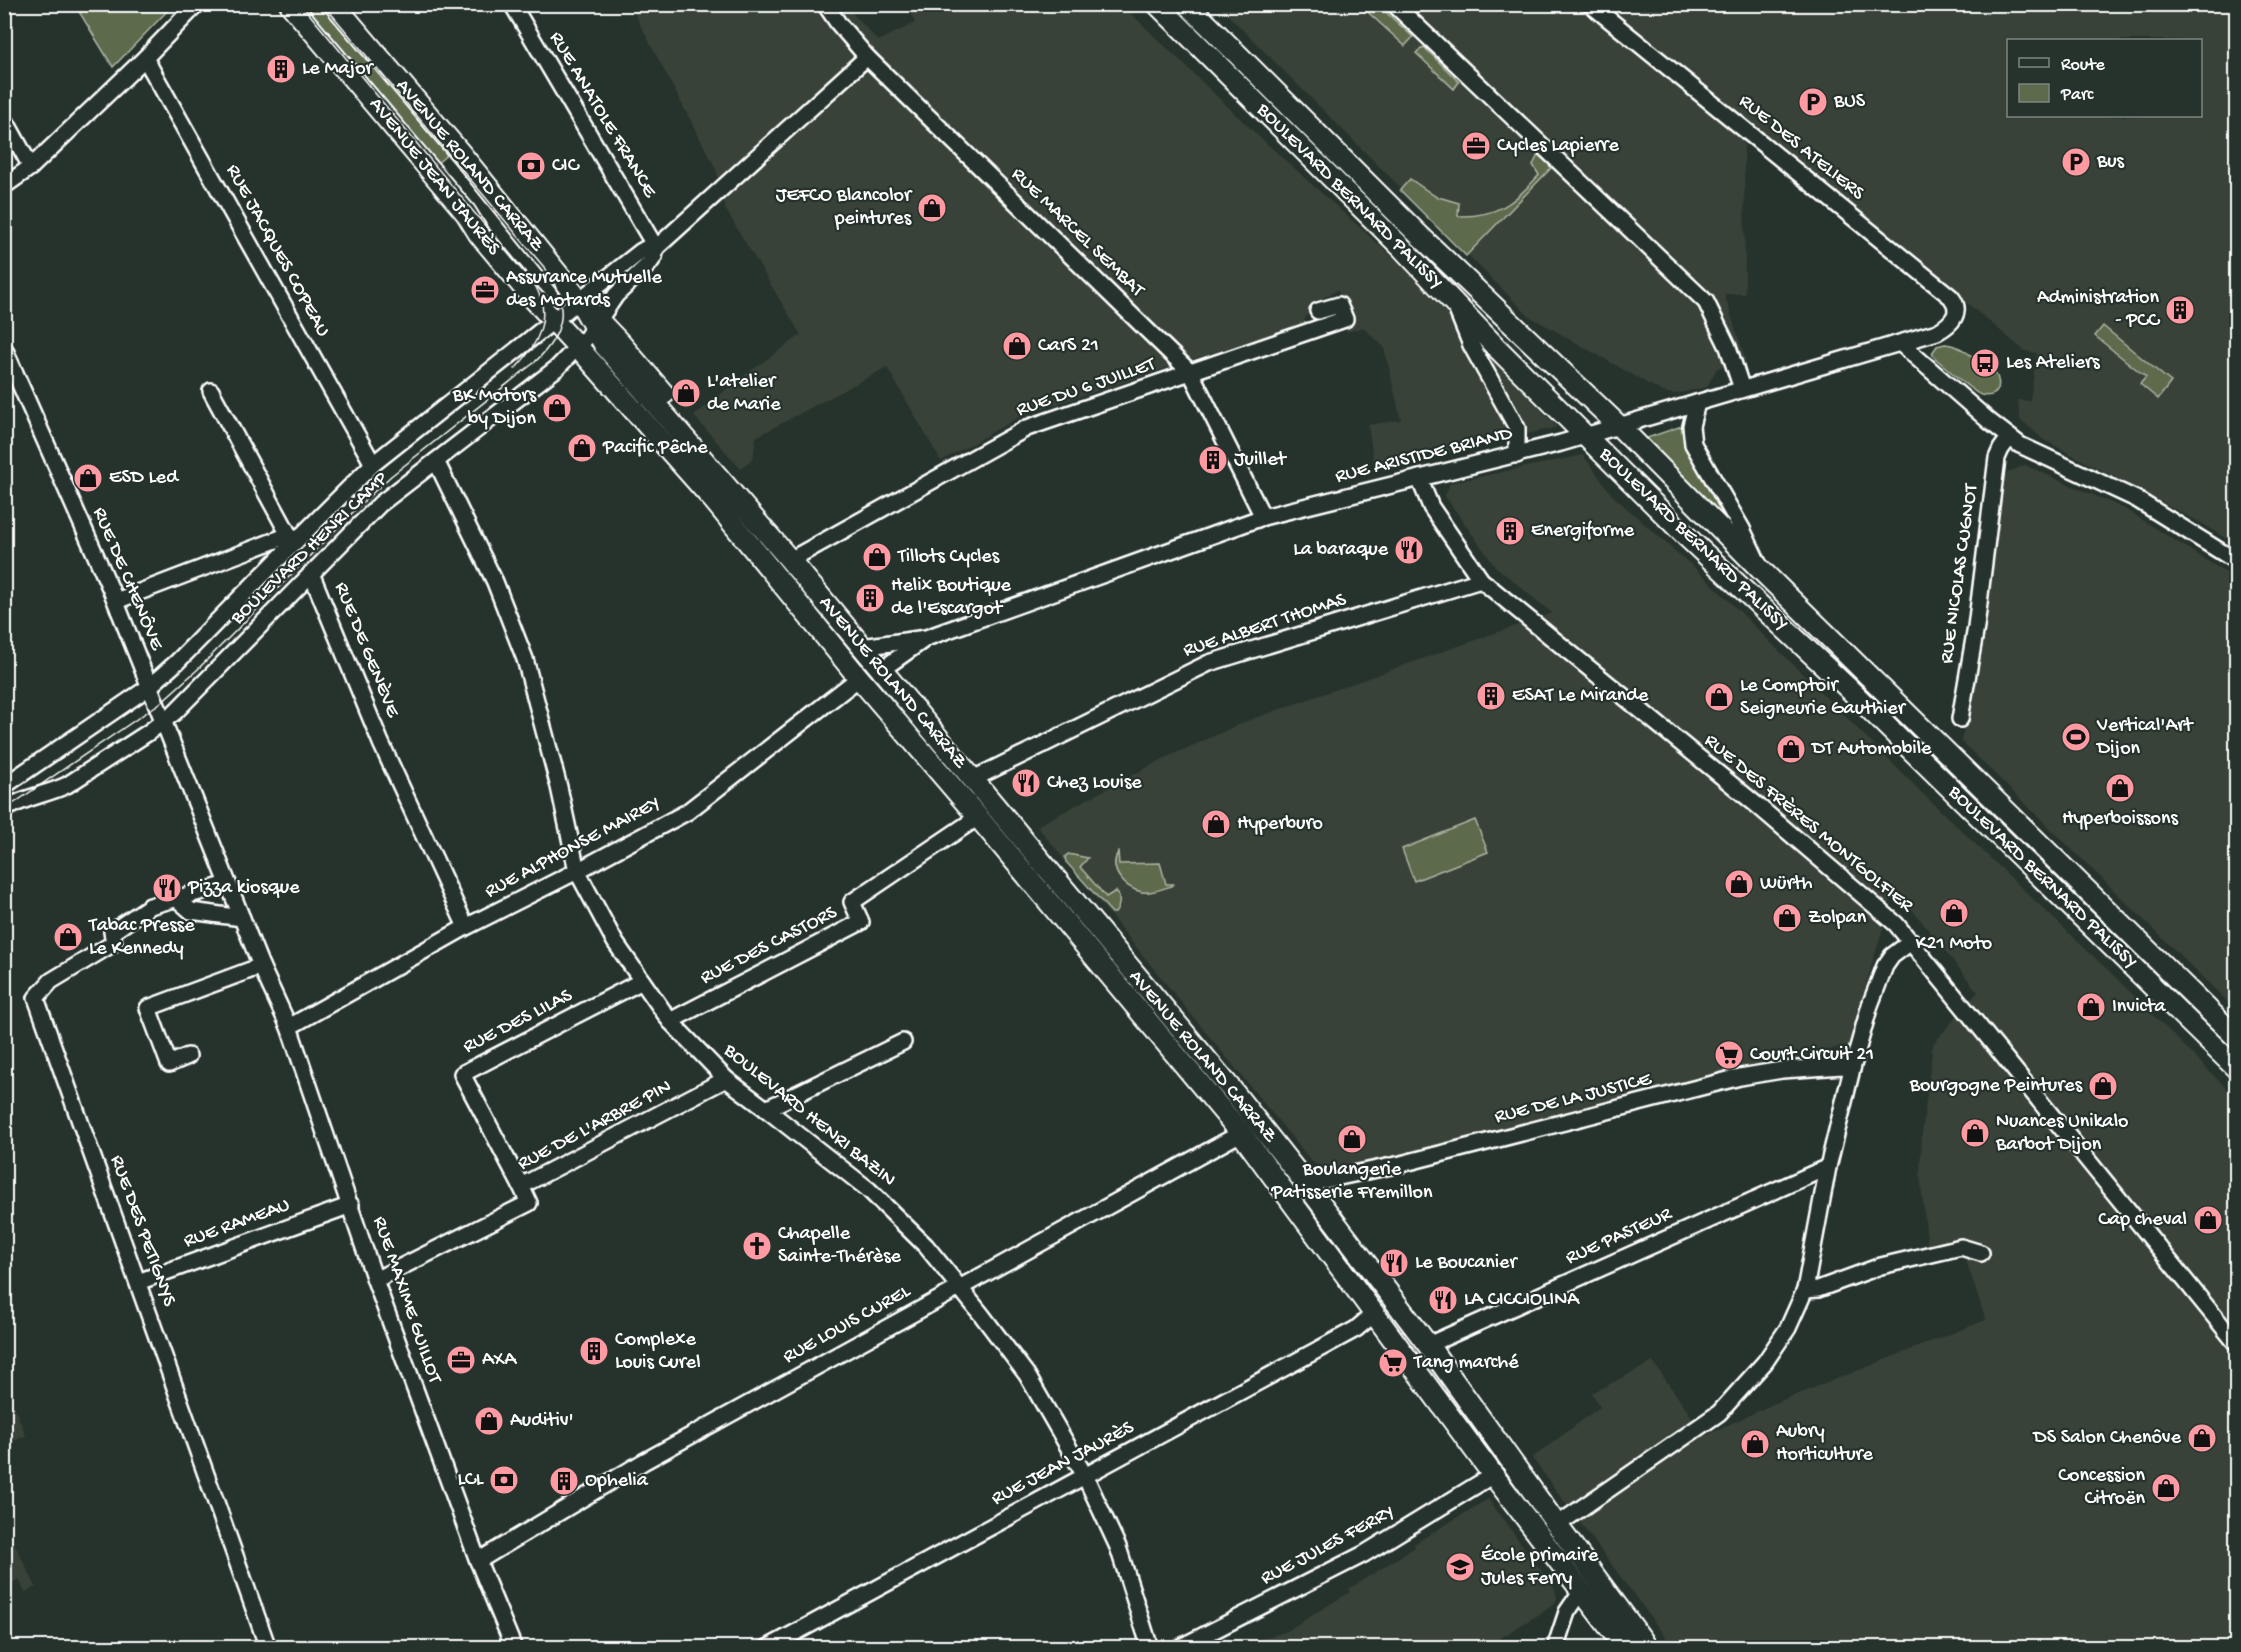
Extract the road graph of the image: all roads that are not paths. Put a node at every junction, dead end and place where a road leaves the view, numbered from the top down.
1 (196, 4) edge
2 (290, 4) edge
3 (334, 4) edge
4 (512, 4) edge
5 (825, 4) edge
6 (1157, 4) edge
7 (1187, 4) edge
8 (1394, 4) edge
9 (1590, 4) edge
10 (867, 57) junction
11 (145, 58) junction
12 (4, 118) edge
13 (31, 167) junction
14 (4, 186) edge
15 (656, 248) junction
16 (579, 300) junction
17 (1455, 305) junction
18 (1318, 311) dead end
19 (554, 321) junction
20 (597, 323) junction
21 (1937, 332) joint
22 (1900, 343) junction
23 (578, 347) junction
24 (4, 348) edge
25 (1191, 373) junction
26 (1742, 389) junction
27 (211, 391) dead end
28 (1697, 403) junction
29 (1618, 426) junction
30 (1585, 436) junction
31 (2009, 438) junction
32 (1517, 455) junction
33 (436, 461) junction
34 (373, 465) junction
35 (1419, 478) junction
36 (1263, 517) junction
37 (292, 538) junction
38 (790, 560) junction
39 (2236, 561) edge
40 (311, 573) junction
41 (1764, 573) junction
42 (1481, 580) junction
43 (116, 602) junction
44 (926, 638) junction
45 (833, 646) junction
46 (862, 647) junction
47 (881, 670) junction
48 (859, 678) junction
49 (149, 687) junction
50 (1960, 719) dead end
51 (163, 722) junction
52 (973, 779) junction
53 (4, 786) edge
54 (4, 810) edge
55 (978, 817) junction
56 (205, 829) joint
57 (578, 871) junction
58 (228, 884) junction
59 (176, 898) junction
60 (242, 918) junction
61 (466, 927) junction
62 (1912, 941) junction
63 (261, 966) junction
64 (642, 981) junction
65 (670, 1021) junction
66 (289, 1027) junction
67 (2236, 1037) edge
68 (903, 1042) dead end
69 (188, 1056) dead end
70 (2236, 1068) edge
71 (1852, 1069) junction
72 (726, 1079) junction
73 (766, 1109) junction
74 (1241, 1133) junction
75 (1828, 1167) junction
76 (1306, 1184) junction
77 (521, 1186) junction
78 (351, 1205) junction
79 (1981, 1253) dead end
80 (375, 1280) junction
81 (138, 1282) junction
82 (960, 1286) junction
83 (1805, 1290) junction
84 (1375, 1313) junction
85 (2236, 1343) edge
86 (1428, 1345) junction
87 (1493, 1475) junction
88 (1085, 1476) junction
89 (1557, 1525) junction
90 (478, 1561) junction
91 (1582, 1590) junction
92 (268, 1647) edge
93 (514, 1647) edge
94 (767, 1647) edge
95 (1150, 1647) edge
96 (1179, 1647) edge
97 (1555, 1647) edge
98 (1625, 1647) edge
99 (1648, 1647) edge

1 - 11 street
2 - 19 main road, AVENUE JEAN JAURÈS
3 - 16 main road, AVENUE ROLAND CARRAZ
4 - 15 street, RUE ANATOLE FRANCE
5 - 10 street, RUE MARCEL SEMBAT
6 - 17 main road, BOULEVARD BERNARD PALISSY
7 - 29 main road, BOULEVARD BERNARD PALISSY
8 - 26 street
9 - 21 street, RUE DES ATELIERS
10 - 15 street
10 - 25 street, RUE MARCEL SEMBAT
11 - 13 street
11 - 34 street, RUE JACQUES COPEAU
12 - 13 street
13 - 14 street
15 - 16 street, BOULEVARD HENRI CAMP
15 - 20 street, BOULEVARD HENRI CAMP
16 - 19 street, BOULEVARD HENRI CAMP
16 - 20 main road, AVENUE ROLAND CARRAZ
17 - 30 main road, BOULEVARD BERNARD PALISSY
17 - 32 street
18 - 25 street, RUE DU 6 JUILLET
19 - 23 main road
19 - 34 street, BOULEVARD HENRI CAMP
20 - 23 street, BOULEVARD HENRI CAMP
20 - 38 main road, AVENUE ROLAND CARRAZ
21 - 22 street, RUE ARISTIDE BRIAND
22 - 26 street, RUE ARISTIDE BRIAND
22 - 31 street
23 - 33 street, BOULEVARD HENRI CAMP
23 - 45 main road, AVENUE ROLAND CARRAZ
24 - 43 street, RUE DE CHENÔVE
25 - 36 street, RUE MARCEL SEMBAT
25 - 38 street, RUE DU 6 JUILLET
26 - 28 street, RUE ARISTIDE BRIAND
27 - 37 street
28 - 29 street, RUE ARISTIDE BRIAND
28 - 41 street, BOULEVARD BERNARD PALISSY
29 - 30 street, RUE ARISTIDE BRIAND
29 - 41 main road, BOULEVARD BERNARD PALISSY
30 - 32 street, RUE ARISTIDE BRIAND
30 - 70 main road, BOULEVARD BERNARD PALISSY
31 - 39 street
31 - 50 street, RUE NICOLAS CUGNOT
32 - 35 street, RUE ARISTIDE BRIAND
33 - 40 street, BOULEVARD HENRI CAMP
33 - 57 street, BOULEVARD HENRI BAZIN
34 - 37 street, BOULEVARD HENRI CAMP
35 - 36 street, RUE ARISTIDE BRIAND
35 - 42 street, RUE DES FRÈRES MONTGOLFIER
36 - 44 street, RUE ARISTIDE BRIAND
37 - 43 street
37 - 49 street, BOULEVARD HENRI CAMP
38 - 46 main road, AVENUE ROLAND CARRAZ
40 - 51 street, BOULEVARD HENRI CAMP
40 - 61 street, RUE DE GENÈVE
41 - 67 main road, BOULEVARD BERNARD PALISSY
42 - 52 street, RUE ALBERT THOMAS
42 - 62 street, RUE DES FRÈRES MONTGOLFIER
43 - 49 street, RUE DE CHENÔVE
44 - 46 street, RUE ARISTIDE BRIAND
44 - 47 street, RUE ARISTIDE BRIAND
45 - 47 main road
45 - 48 main road, AVENUE ROLAND CARRAZ
46 - 47 main road, AVENUE ROLAND CARRAZ
47 - 52 main road, AVENUE ROLAND CARRAZ
48 - 55 main road, AVENUE ROLAND CARRAZ
48 - 57 street, RUE ALPHONSE MAIREY
49 - 51 street, RUE DE CHENÔVE
49 - 53 street, BOULEVARD HENRI CAMP
51 - 54 street, BOULEVARD HENRI CAMP
51 - 56 street, RUE DE CHENÔVE
52 - 76 main road, AVENUE ROLAND CARRAZ
55 - 65 street, RUE DES CASTORS
55 - 74 main road, AVENUE ROLAND CARRAZ
56 - 58 street, RUE MAXIME GUILLOT
57 - 61 street, RUE ALPHONSE MAIREY
57 - 64 street, BOULEVARD HENRI BAZIN
58 - 59 street, RUE DES PETIGNYS
58 - 60 street, RUE MAXIME GUILLOT
59 - 60 street
59 - 81 street, RUE DES PETIGNYS
60 - 63 street, RUE MAXIME GUILLOT
61 - 66 street, RUE ALPHONSE MAIREY
62 - 71 street
62 - 85 street, RUE DES FRÈRES MONTGOLFIER
63 - 66 street, RUE MAXIME GUILLOT
63 - 69 street
64 - 65 street, BOULEVARD HENRI BAZIN
64 - 77 street, RUE DES LILAS
65 - 72 street, BOULEVARD HENRI BAZIN
66 - 78 street, RUE MAXIME GUILLOT
68 - 73 street
71 - 75 street
71 - 76 street, RUE DE LA JUSTICE
72 - 73 street, BOULEVARD HENRI BAZIN
72 - 77 street, RUE DE L'ARBRE PIN
73 - 82 street, BOULEVARD HENRI BAZIN
74 - 82 street, RUE LOUIS CUREL
74 - 84 main road, AVENUE ROLAND CARRAZ
75 - 83 street
75 - 86 street, RUE PASTEUR
76 - 86 main road, AVENUE ROLAND CARRAZ
77 - 80 street, RUE DE L'ARBRE PIN
78 - 80 street, RUE MAXIME GUILLOT
78 - 81 street, RUE RAMEAU
79 - 83 street
80 - 90 street, RUE MAXIME GUILLOT
81 - 92 street, RUE DES PETIGNYS
82 - 88 street, BOULEVARD HENRI BAZIN
82 - 90 street, RUE LOUIS CUREL
83 - 89 street
84 - 86 main road
84 - 87 main road, AVENUE ROLAND CARRAZ
84 - 88 street, RUE JEAN JAURÈS
86 - 89 main road, AVENUE ROLAND CARRAZ
87 - 91 main road, AVENUE ROLAND CARRAZ
87 - 96 street, RUE JULES FERRY
88 - 94 street, RUE JEAN JAURÈS
88 - 95 street, BOULEVARD HENRI BAZIN
89 - 99 main road, AVENUE ROLAND CARRAZ
90 - 93 street, RUE MAXIME GUILLOT
91 - 97 street
91 - 98 main road, AVENUE ROLAND CARRAZ

